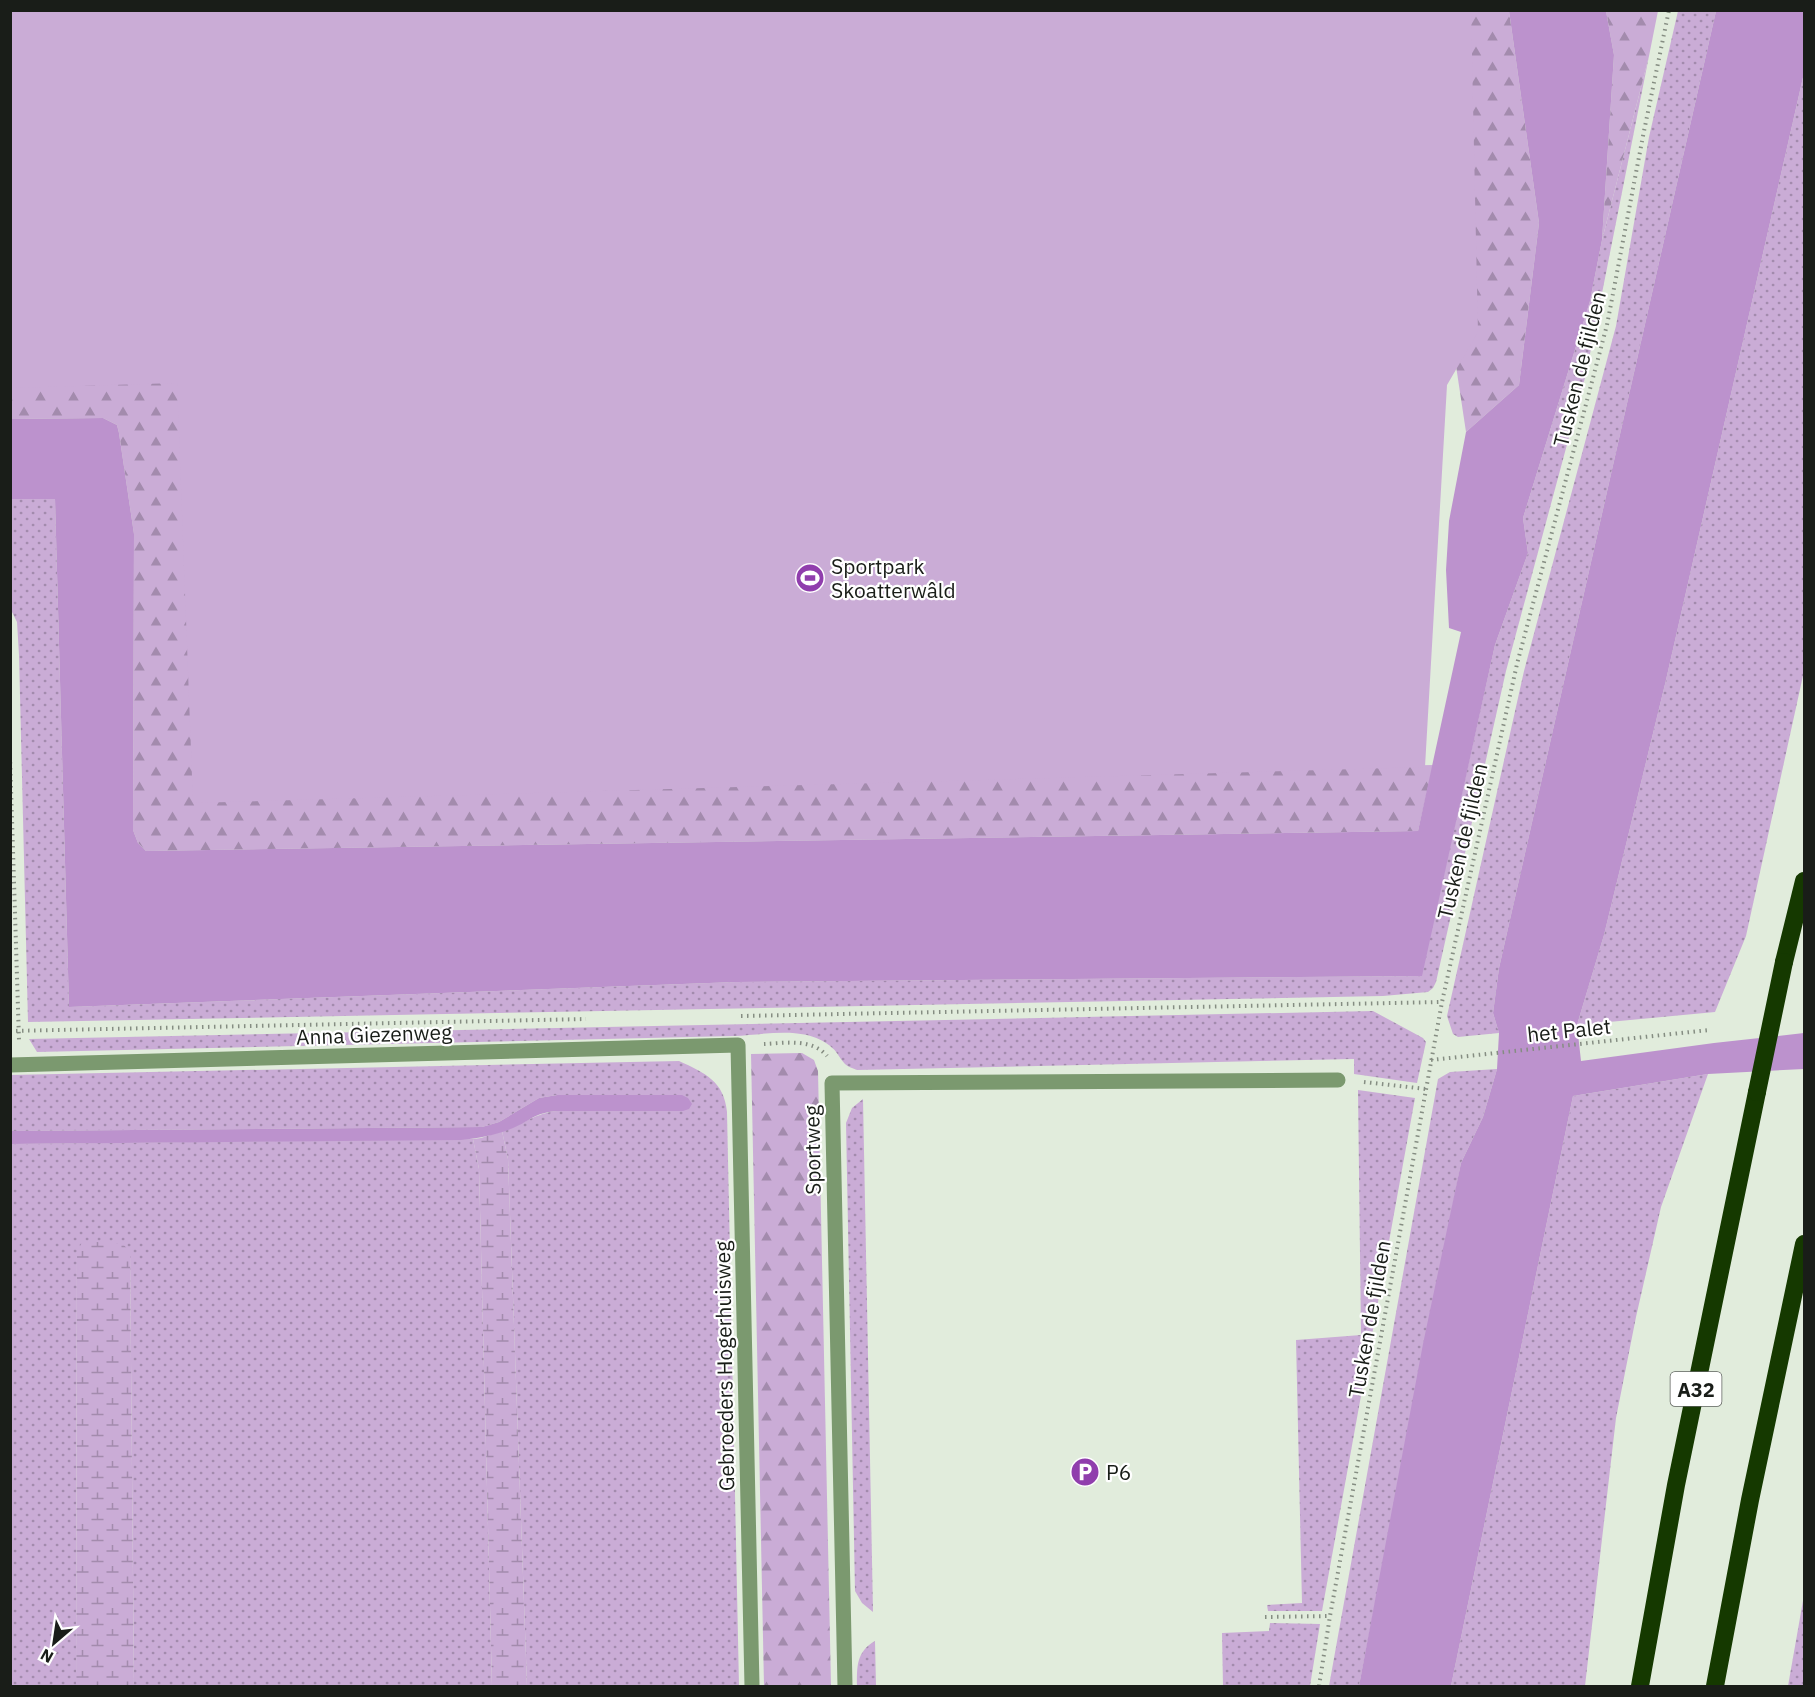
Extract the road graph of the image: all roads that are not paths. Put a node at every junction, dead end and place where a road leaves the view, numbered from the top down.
1 (1804, 881) edge
2 (738, 1045) joint
3 (15, 1065) edge
4 (1338, 1080) road end
5 (1804, 1244) edge
6 (752, 1686) edge
7 (845, 1686) edge
8 (1640, 1686) edge
9 (1715, 1686) edge

1 - 8 highway, A32, bridge
2 - 3 street, Anna Giezenweg
2 - 6 street, Gebroeders Hogerhuisweg
4 - 7 street, Sportweg
5 - 9 highway

